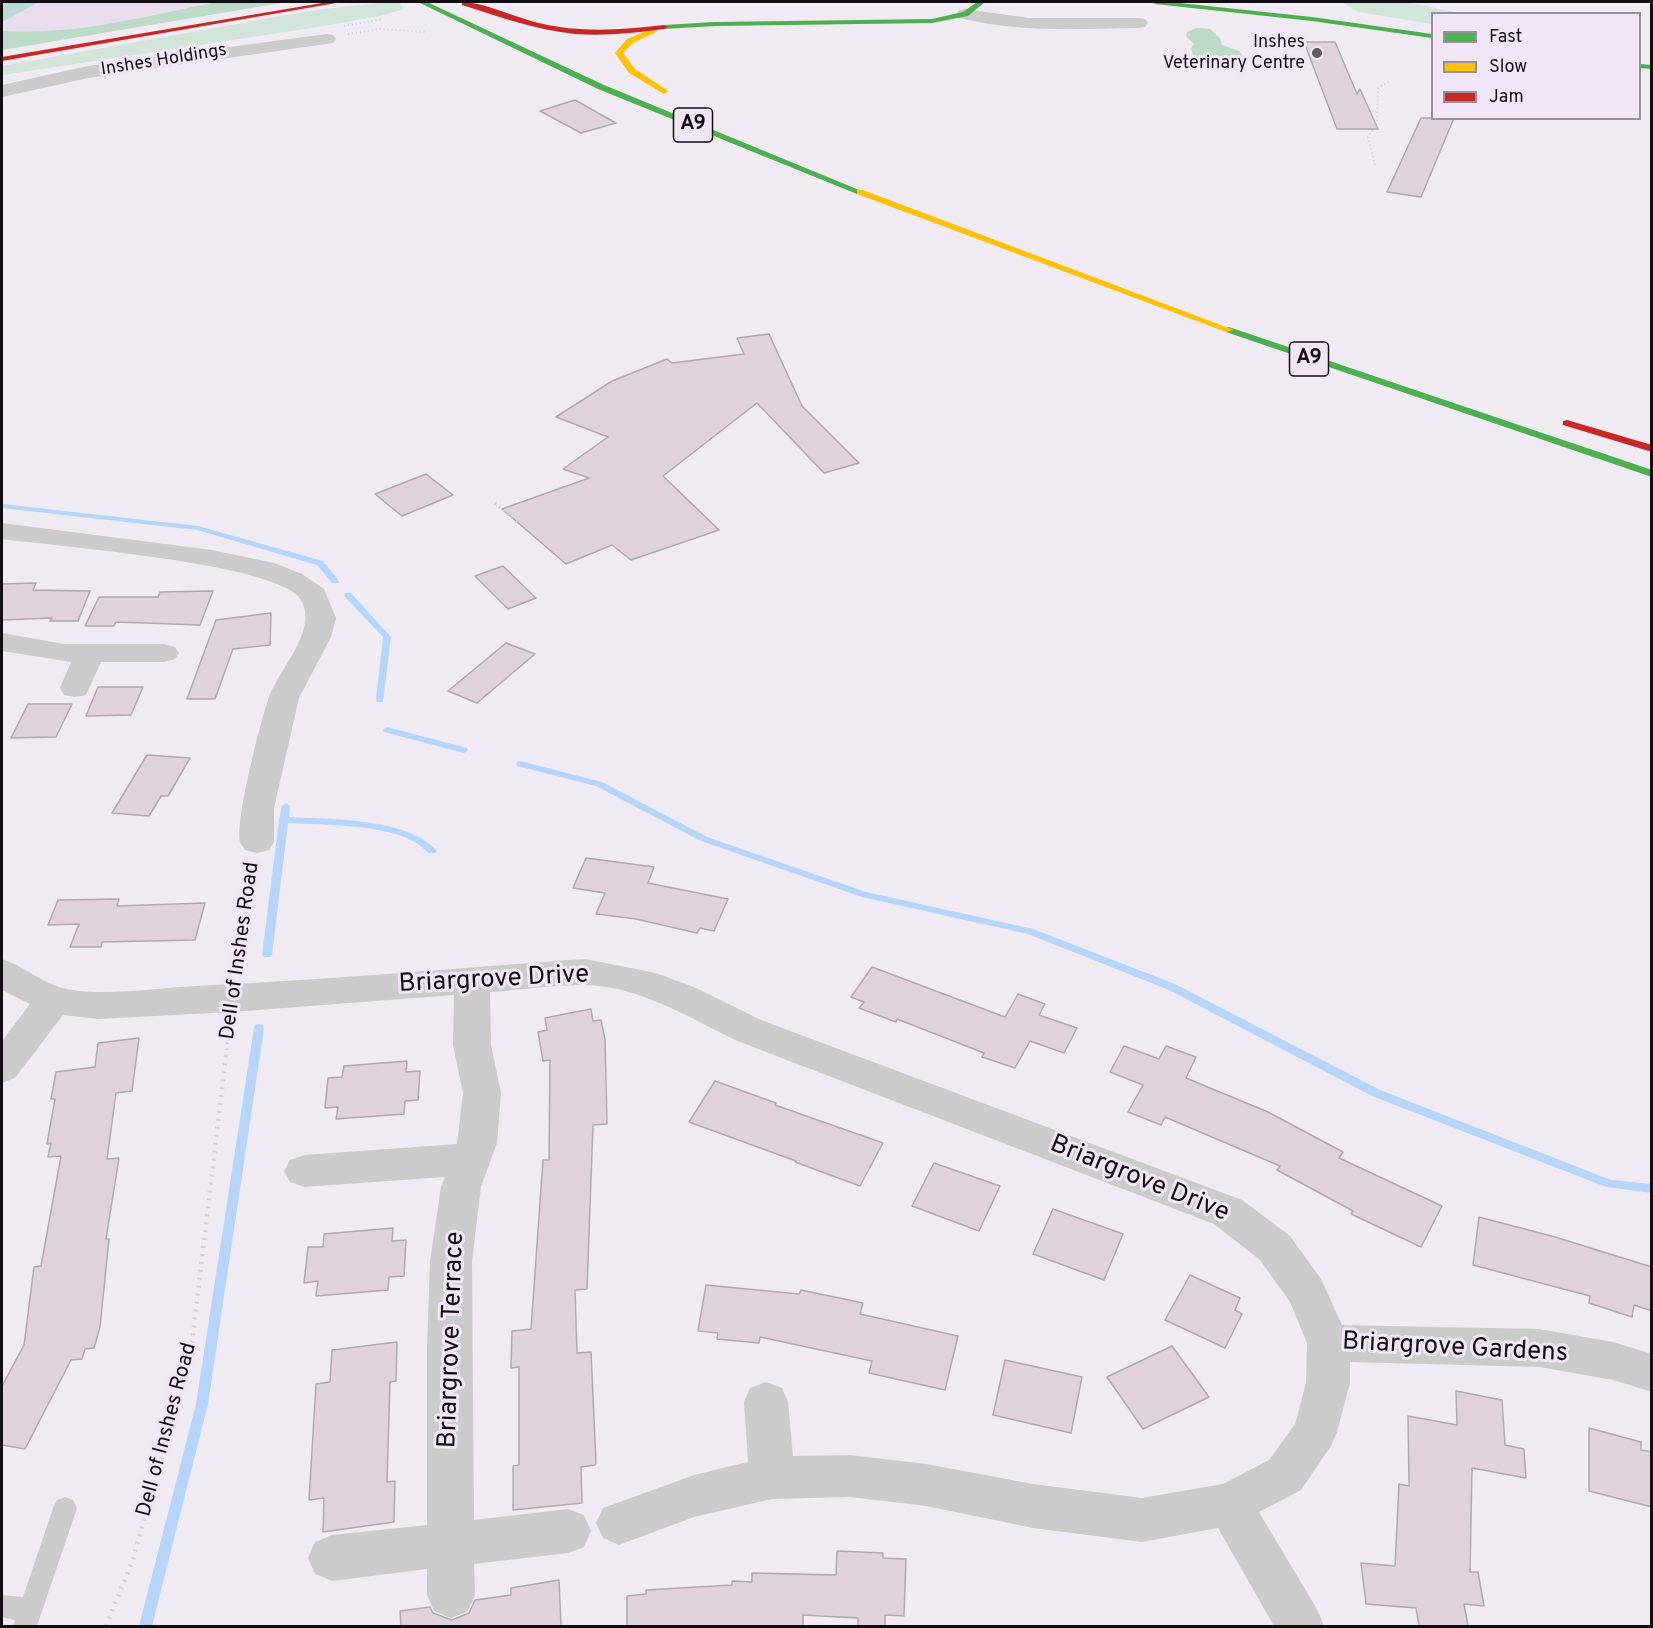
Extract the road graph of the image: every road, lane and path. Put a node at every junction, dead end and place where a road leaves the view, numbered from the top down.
1 (13, 2) edge
2 (338, 2) edge
3 (422, 2) edge
4 (464, 2) edge
5 (981, 2) edge
6 (1155, 2) edge
7 (1317, 2) edge
8 (2, 8) edge
9 (964, 14) junction
10 (1312, 19) junction
11 (1139, 23) dead end
12 (664, 27) junction
13 (429, 32) dead end
14 (1431, 36) edge
15 (327, 39) joint
16 (549, 42) dead end
17 (2, 59) edge
18 (612, 69) dead end
19 (1390, 81) dead end
20 (2, 91) edge
21 (1375, 165) dead end
22 (1556, 419) dead end
23 (1652, 449) edge
24 (1652, 474) edge
25 (495, 503) dead end
26 (518, 523) dead end
27 (2, 531) edge
28 (2, 642) edge
29 (164, 652) dead end
30 (90, 653) junction
31 (75, 688) dead end
32 (257, 842) joint
33 (2, 972) edge
34 (472, 981) junction
35 (232, 998) junction
36 (54, 1000) junction
37 (2, 1068) edge
38 (471, 1159) junction
39 (304, 1171) dead end
40 (1329, 1343) junction
41 (1652, 1373) edge
42 (766, 1402) dead end
43 (772, 1478) junction
44 (1229, 1504) junction
45 (65, 1508) dead end
46 (619, 1523) dead end
47 (568, 1531) dead end
48 (451, 1545) junction
49 (332, 1558) dead end
50 (451, 1595) dead end
51 (2, 1606) edge
52 (28, 1618) edge
53 (106, 1626) edge
54 (1300, 1626) edge

1 - 8 path
2 - 17 main road
3 - 24 main road, A9
4 - 12 main road
4 - 16 main road
5 - 9 main road
6 - 10 main road
7 - 10 main road
9 - 11 street
9 - 12 main road
10 - 14 main road
12 - 18 main road, A9
13 - 15 path
15 - 20 street, Inshes Holdings
19 - 21 path
22 - 23 main road
25 - 26 path
27 - 32 street, Dell of Inshes Road
28 - 30 street
29 - 30 street
30 - 31 street
32 - 35 path, Dell of Inshes Road
33 - 36 street, Briargrove Drive
34 - 35 street, Briargrove Drive
34 - 38 street, Briargrove Terrace
34 - 40 street, Briargrove Drive
35 - 36 street, Briargrove Drive
35 - 53 path, Dell of Inshes Road
36 - 37 street
38 - 39 street
38 - 48 street, Briargrove Terrace
40 - 41 street, Briargrove Gardens
40 - 44 street, Briargrove Drive
42 - 43 street
43 - 44 street, Briargrove Drive
43 - 46 street, Briargrove Drive
44 - 54 street
45 - 52 lane
47 - 48 street
48 - 49 street
48 - 50 street, Briargrove Terrace
51 - 52 lane

